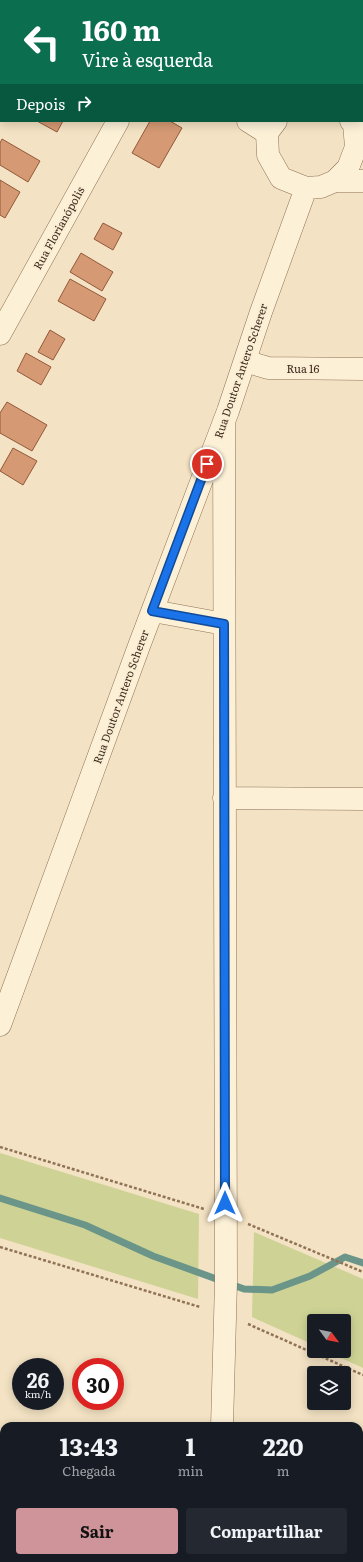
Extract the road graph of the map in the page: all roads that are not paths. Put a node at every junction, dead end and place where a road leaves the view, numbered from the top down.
1 (117, 122) edge
2 (252, 122) edge
3 (356, 123) edge
4 (272, 127) edge
5 (335, 181) junction
6 (363, 181) edge
7 (306, 188) junction
8 (0, 334) edge
9 (244, 361) junction
10 (363, 369) edge
11 (224, 421) junction
12 (152, 611) junction
13 (224, 624) junction
14 (224, 798) junction
15 (363, 799) edge
16 (0, 1025) edge
17 (222, 1422) edge

1 - 8 street, Rua Florianópolis
2 - 4 street
3 - 5 street
4 - 7 street
5 - 6 street
5 - 7 street
7 - 9 street, Rua Doutor Antero Scherer
9 - 10 street, Rua 16
9 - 11 street, Rua Doutor Antero Scherer
11 - 12 street, Rua Doutor Antero Scherer
11 - 13 street
12 - 13 street
12 - 16 street, Rua Doutor Antero Scherer
13 - 14 street
14 - 15 street
14 - 17 street

